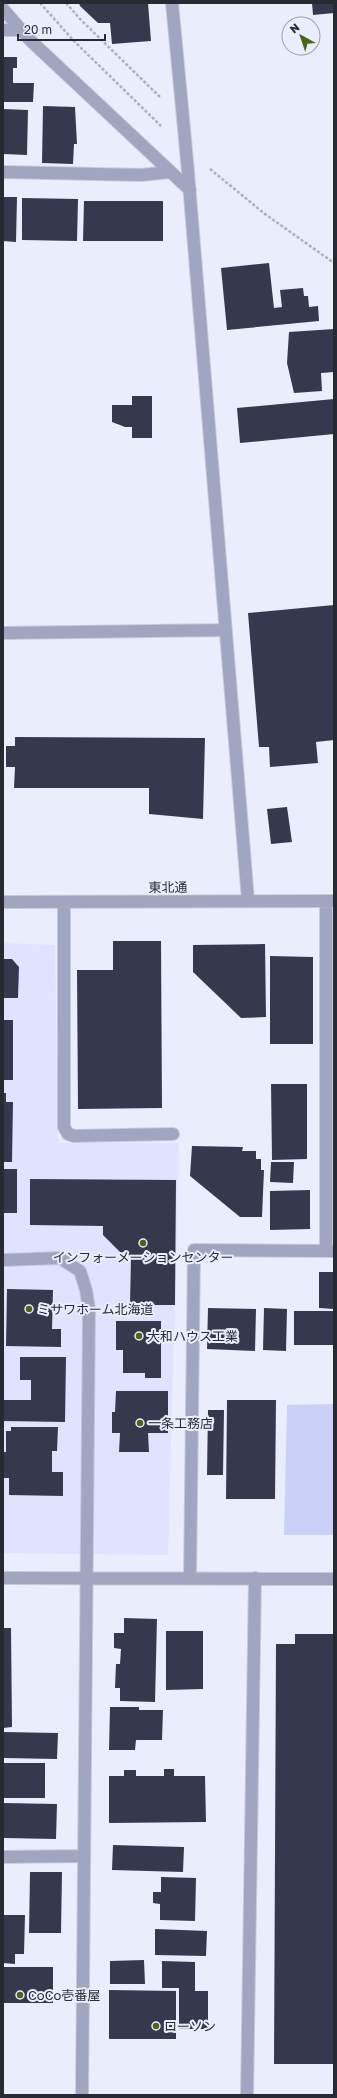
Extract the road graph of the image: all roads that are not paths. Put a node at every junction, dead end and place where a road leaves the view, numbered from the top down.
1 (172, 3) edge
2 (3, 8) edge
3 (3, 30) edge
4 (22, 30) junction
5 (3, 172) edge
6 (170, 172) junction
7 (190, 190) junction
8 (226, 630) junction
9 (3, 633) edge
10 (248, 900) junction
11 (330, 901) edge
12 (3, 902) edge
13 (64, 902) junction
14 (173, 1134) dead end
15 (330, 1251) edge
16 (3, 1260) edge
17 (3, 1578) edge
18 (190, 1578) junction
19 (255, 1578) junction
20 (334, 1578) edge
21 (86, 1579) junction
22 (84, 1856) junction
23 (3, 1857) edge
24 (82, 2095) edge
25 (247, 2095) edge

1 - 7 street, bridge
2 - 4 street
3 - 4 street
4 - 6 street
5 - 6 street
6 - 7 street
7 - 8 street
8 - 9 street
8 - 10 street
10 - 11 street, 東北通
10 - 13 street, 東北通
11 - 15 street
12 - 13 street, 東北通
13 - 14 street
15 - 18 street
16 - 21 street
17 - 21 street
18 - 19 street
18 - 21 street
19 - 20 street
19 - 25 street
21 - 22 street
22 - 23 street
22 - 24 street

